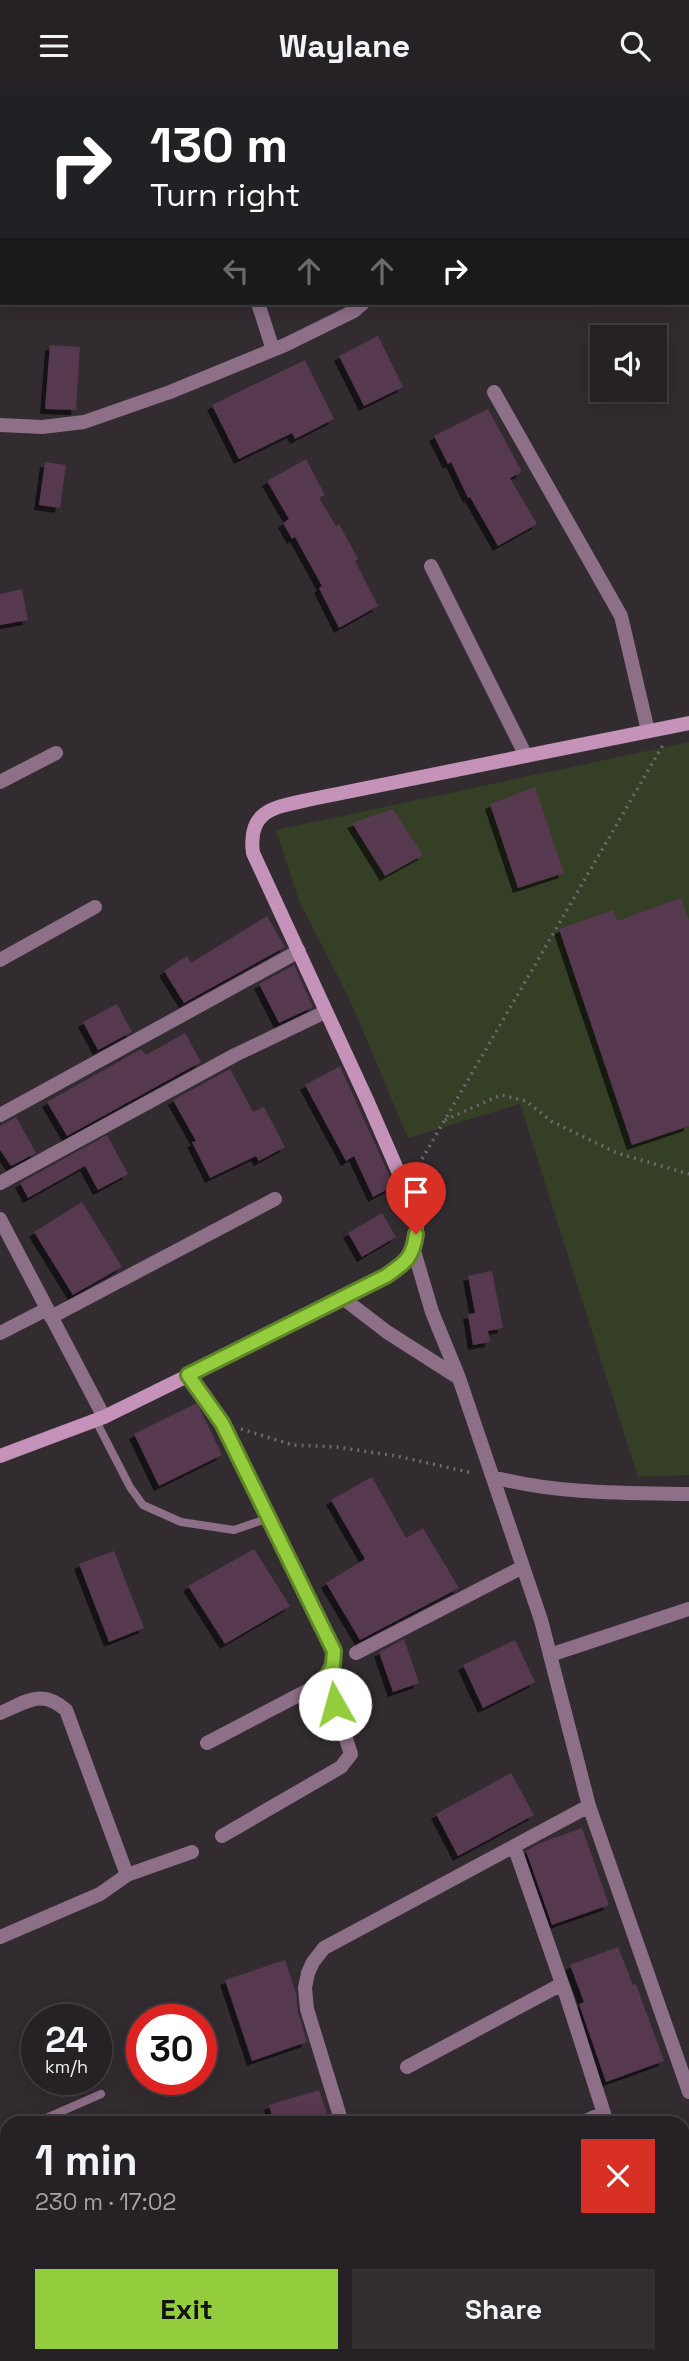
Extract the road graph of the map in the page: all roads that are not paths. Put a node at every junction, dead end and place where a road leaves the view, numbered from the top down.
1 (259, 305) edge
2 (361, 305) edge
3 (273, 351) junction
4 (494, 392) dead end
5 (0, 425) edge
6 (430, 566) dead end
7 (682, 724) edge
8 (648, 731) junction
9 (56, 753) dead end
10 (526, 756) junction
11 (0, 782) edge
12 (96, 907) dead end
13 (299, 951) junction
14 (0, 960) edge
15 (325, 1012) junction
16 (0, 1115) edge
17 (0, 1183) edge
18 (275, 1199) dead end
19 (0, 1219) edge
20 (414, 1251) junction
21 (344, 1299) junction
22 (49, 1313) junction
23 (0, 1333) edge
24 (188, 1375) junction
25 (459, 1378) junction
26 (99, 1418) junction
27 (0, 1456) edge
28 (493, 1478) junction
29 (689, 1494) edge
30 (269, 1518) junction
31 (523, 1567) junction
32 (689, 1609) edge
33 (356, 1653) dead end
34 (550, 1655) junction
35 (326, 1678) junction
36 (0, 1713) edge
37 (207, 1744) dead end
38 (589, 1806) junction
39 (222, 1836) dead end
40 (514, 1846) junction
41 (192, 1852) dead end
42 (127, 1875) junction
43 (0, 1937) edge
44 (562, 1984) junction
45 (408, 2067) dead end
46 (689, 2092) edge
47 (99, 2095) edge
48 (51, 2116) edge
49 (340, 2116) edge
50 (604, 2116) edge

1 - 3 street
2 - 3 street
3 - 5 street
4 - 8 street
6 - 10 street
7 - 8 street
8 - 10 street
9 - 11 street
10 - 13 street
12 - 14 street
13 - 15 street
13 - 16 street
15 - 17 street
15 - 20 street
18 - 22 street
19 - 22 street
20 - 21 street
20 - 25 street
21 - 24 street
21 - 25 street
22 - 23 street
22 - 26 street
24 - 26 street
24 - 30 street
25 - 28 street
26 - 27 street
26 - 30 lane
28 - 29 street
28 - 31 street
30 - 35 street
31 - 33 street
31 - 34 street
32 - 34 street
34 - 38 street
35 - 37 street
35 - 39 street
36 - 42 street
38 - 40 street
38 - 46 street
40 - 44 street
40 - 49 street
41 - 42 street
42 - 43 street
44 - 45 street
44 - 50 street
47 - 48 lane

